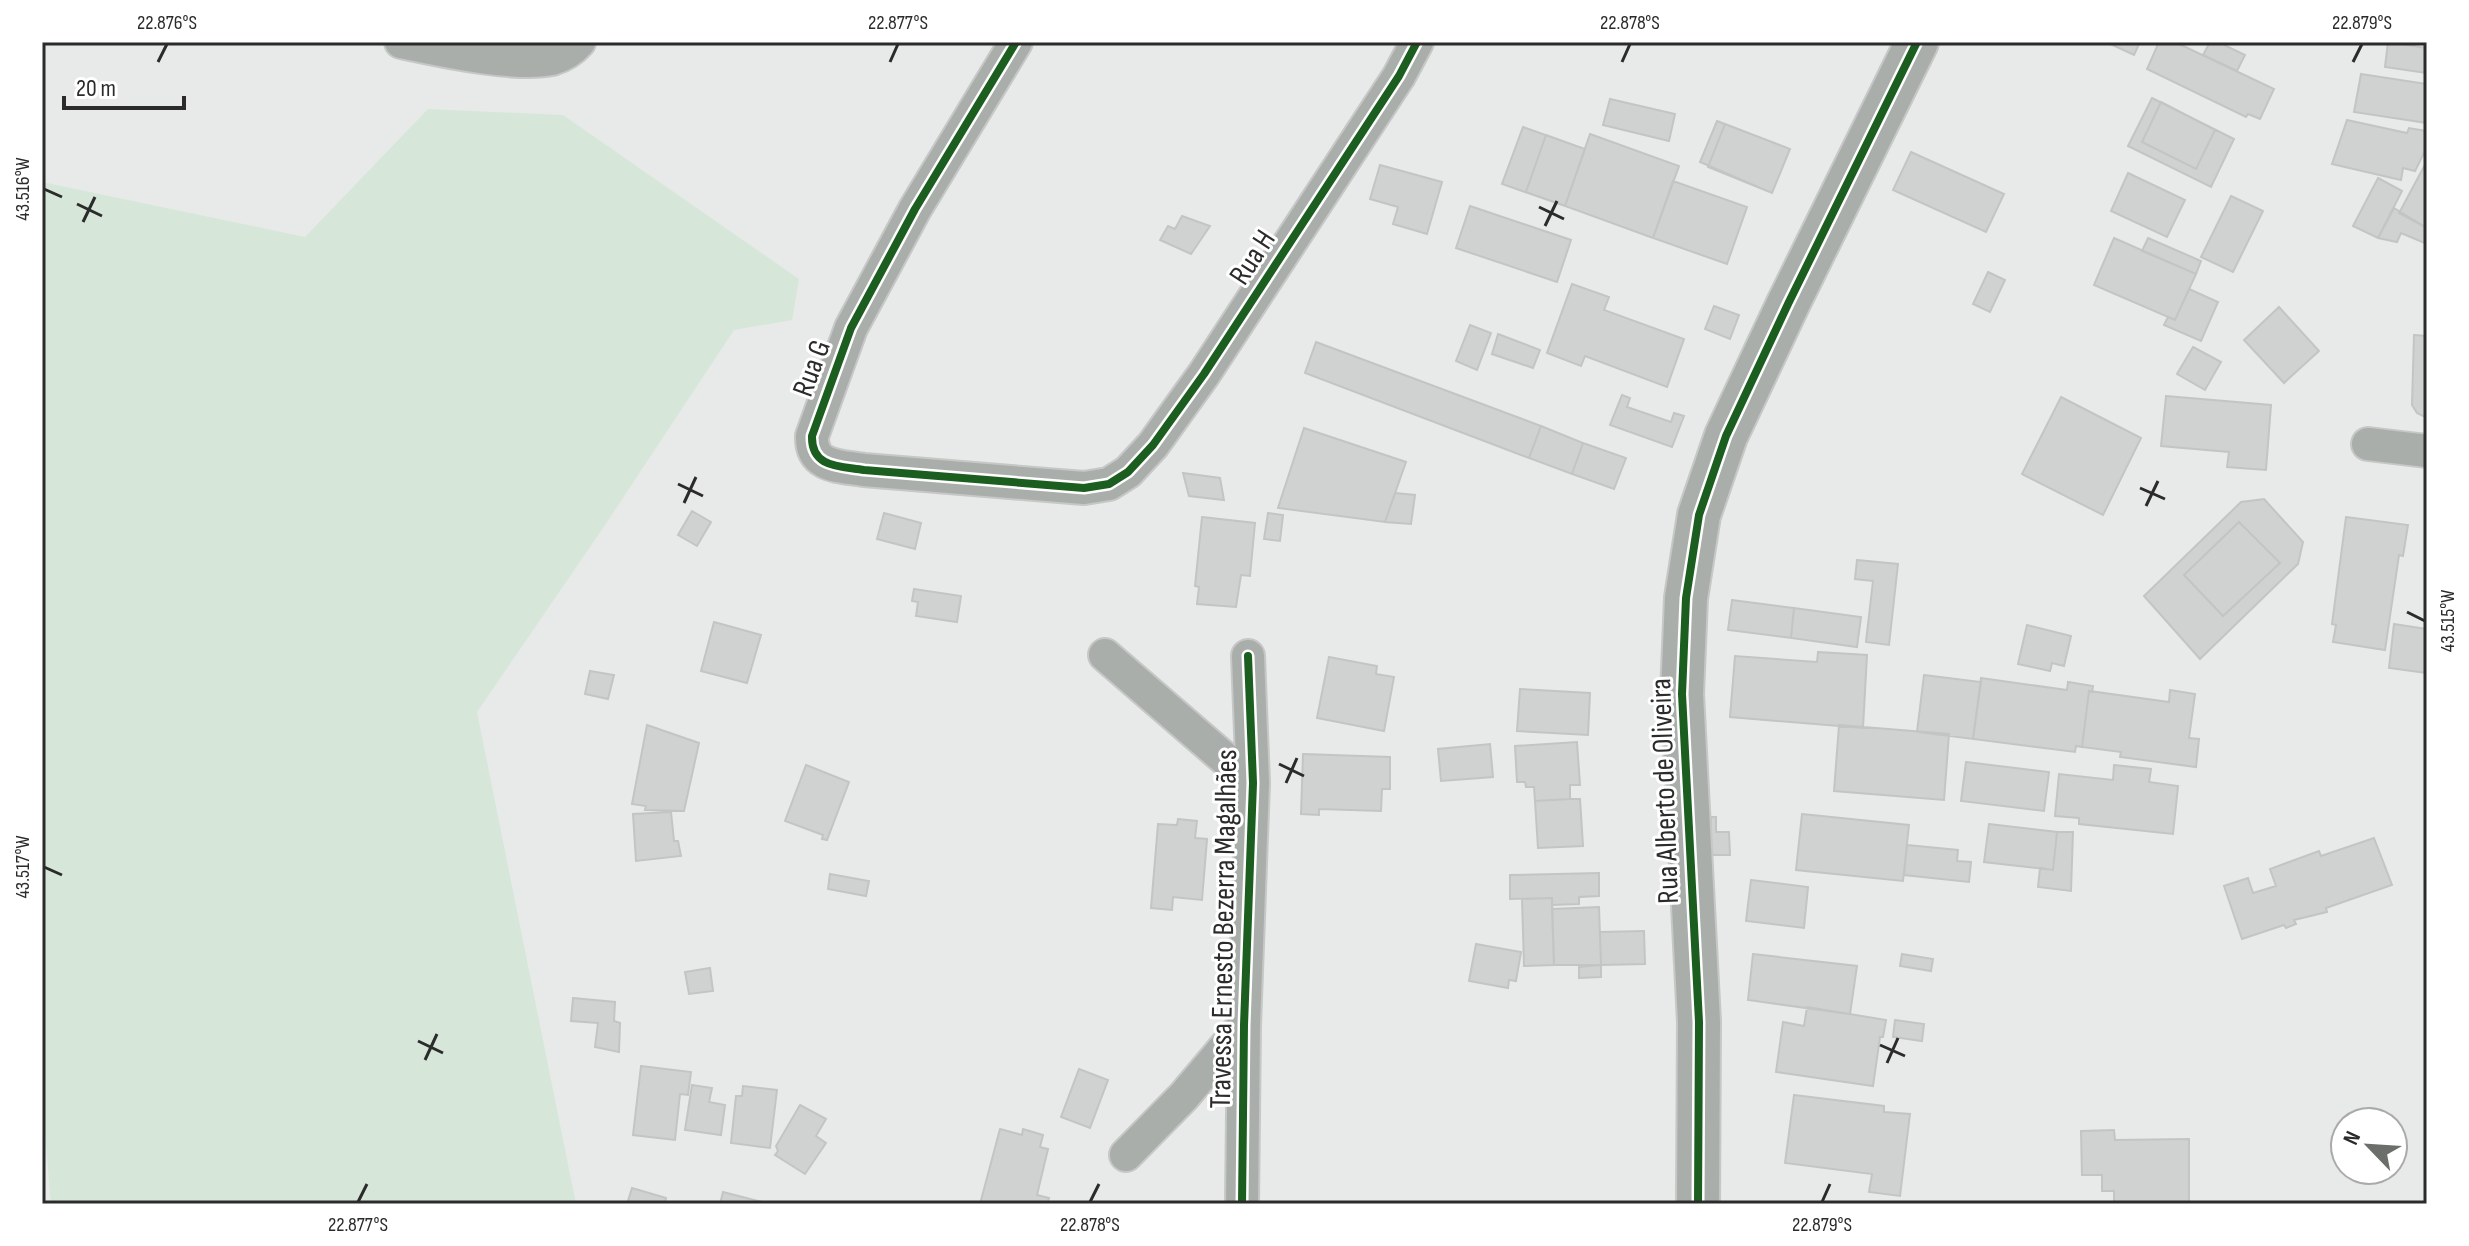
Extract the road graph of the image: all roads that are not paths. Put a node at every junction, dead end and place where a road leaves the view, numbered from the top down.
1 (401, 42) edge
2 (579, 42) edge
3 (1016, 42) edge
4 (1417, 42) edge
5 (1917, 42) edge
6 (2368, 444) dead end
7 (2427, 451) edge
8 (1109, 484) joint
9 (1105, 655) dead end
10 (1248, 656) dead end
11 (1253, 783) junction
12 (1244, 1025) junction
13 (1126, 1155) dead end
14 (1242, 1204) edge
15 (1698, 1204) edge

1 - 2 street
3 - 8 street, Rua G
4 - 8 street, Rua H
5 - 15 street, Rua Alberto de Oliveira
6 - 7 street
9 - 11 street
10 - 11 street, Travessa Ernesto Bezerra Magalhães
11 - 12 street, Travessa Ernesto Bezerra Magalhães
12 - 13 street
12 - 14 street, Travessa Ernesto Bezerra Magalhães

